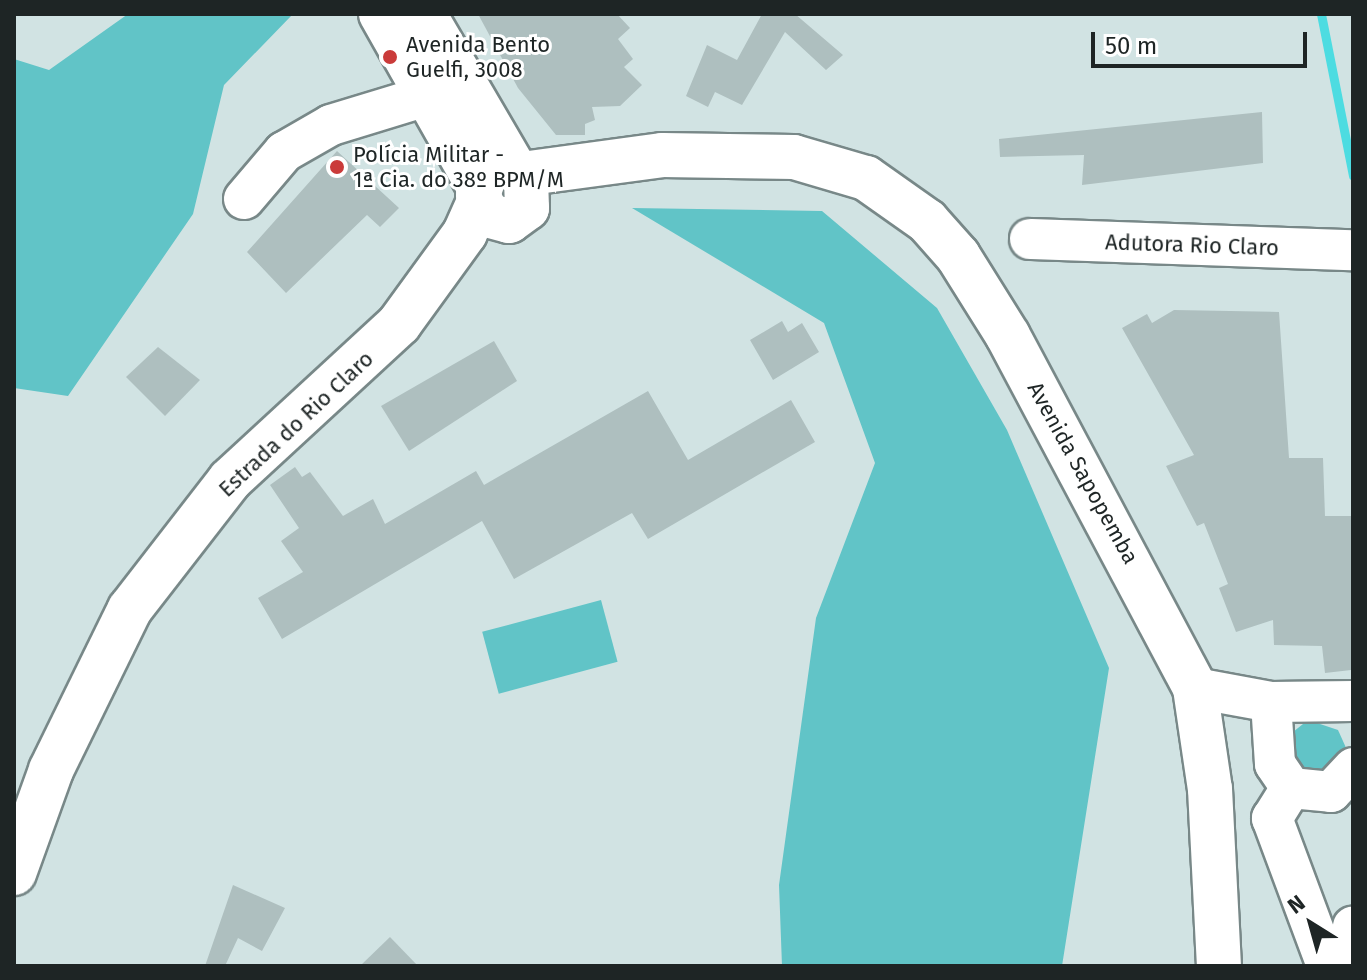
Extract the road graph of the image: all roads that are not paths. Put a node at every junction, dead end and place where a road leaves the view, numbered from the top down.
1 (381, 14) edge
2 (424, 14) edge
3 (426, 96) junction
4 (505, 194) junction
5 (244, 199) dead end
6 (1030, 239) dead end
7 (1353, 250) edge
8 (1195, 688) junction
9 (1271, 702) junction
10 (1351, 743) edge
11 (1291, 788) junction
12 (14, 873) edge
13 (1353, 927) edge
14 (1219, 966) edge
15 (1327, 966) edge
16 (1346, 966) edge

1 - 3 main road
2 - 4 main road
3 - 4 main road
3 - 5 street
4 - 8 main road, Avenida Sapopemba
4 - 12 main road, Estrada do Rio Claro
6 - 7 street, Adutora Rio Claro
8 - 9 street
8 - 14 main road, Avenida Sapopemba
9 - 10 street
9 - 11 street
10 - 11 street
11 - 15 street
13 - 16 street

